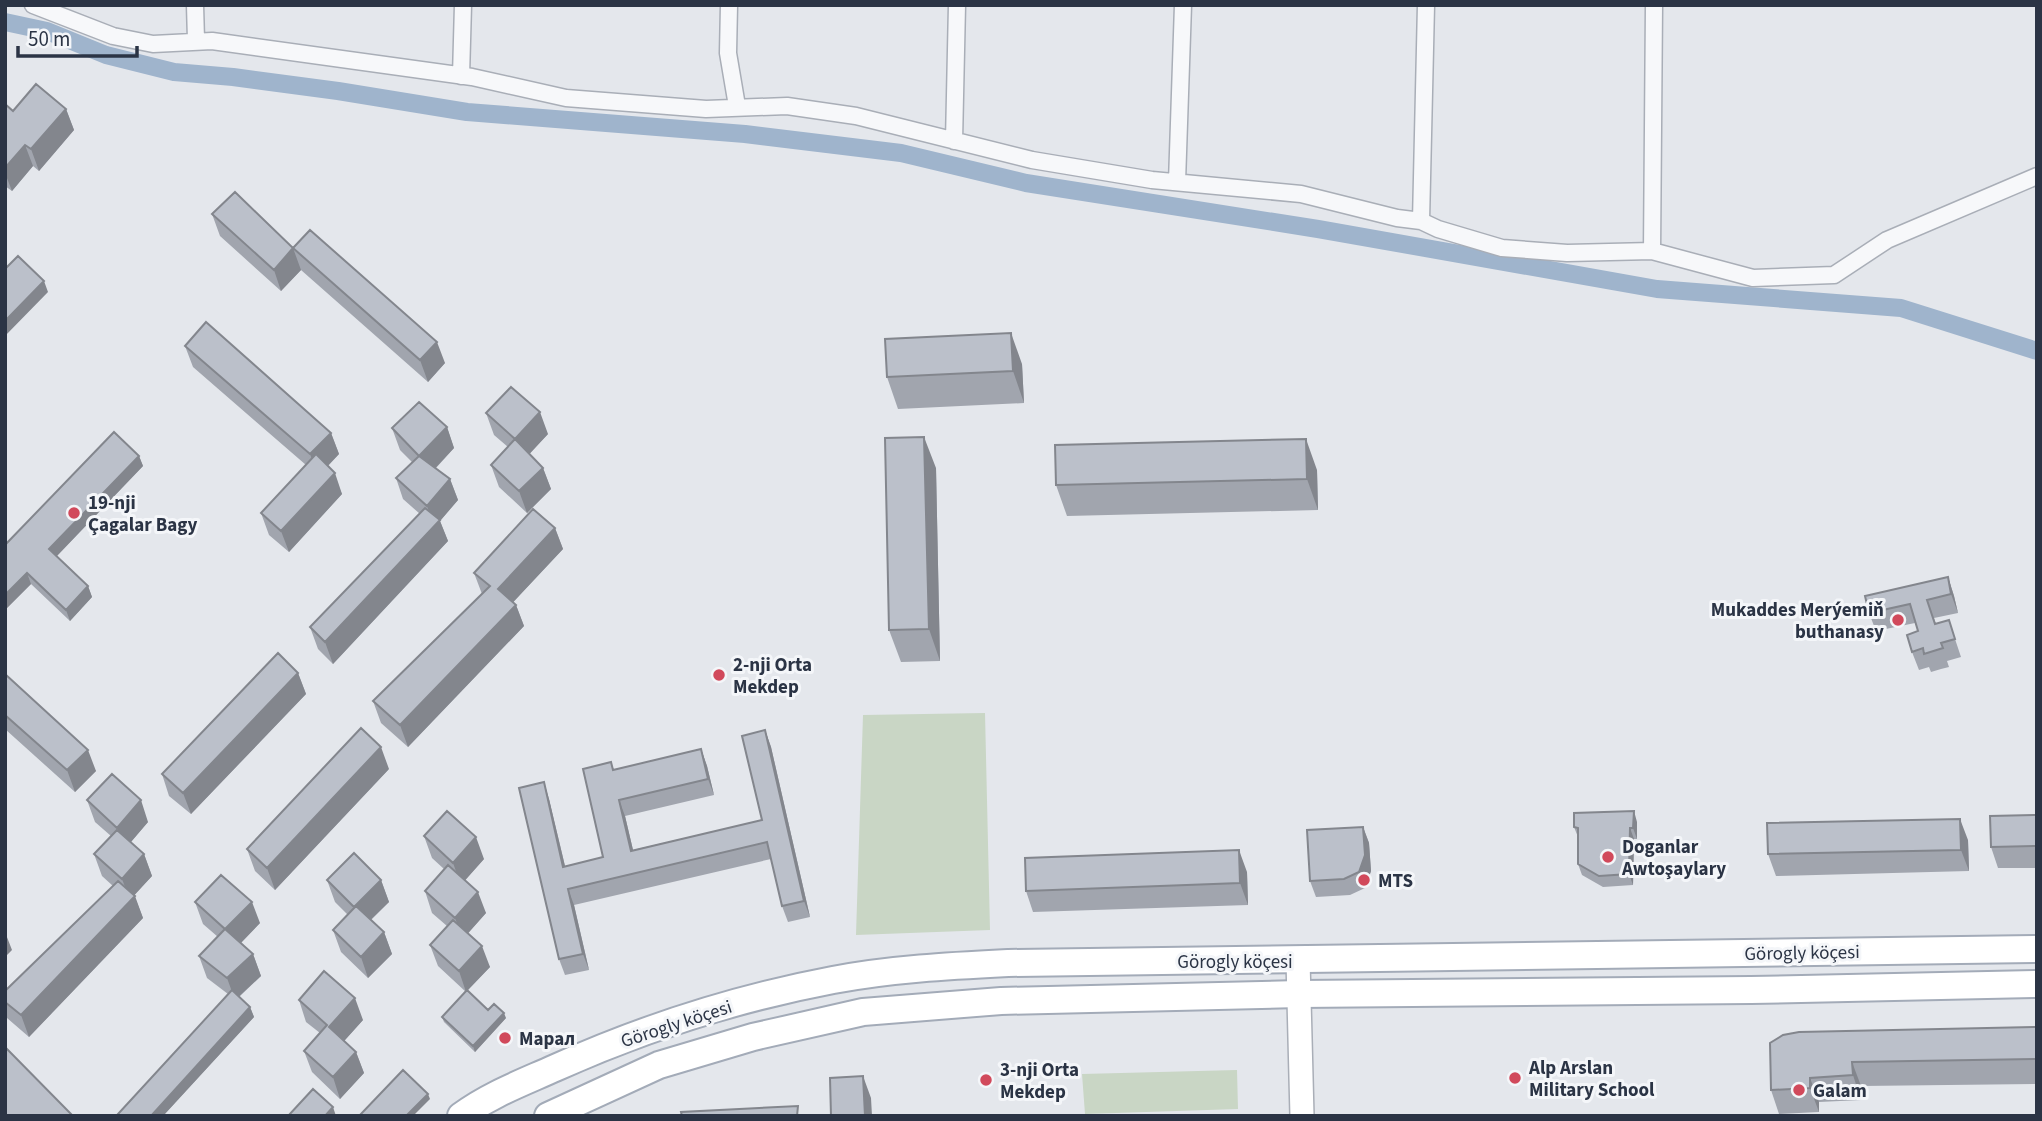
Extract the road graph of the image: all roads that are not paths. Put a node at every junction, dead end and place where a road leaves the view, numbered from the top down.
1 (33, 5) edge
2 (195, 5) edge
3 (463, 5) edge
4 (729, 5) edge
5 (957, 5) edge
6 (1183, 5) edge
7 (1426, 5) edge
8 (1654, 5) edge
9 (196, 40) junction
10 (461, 76) junction
11 (737, 106) junction
12 (954, 141) junction
13 (2037, 176) edge
14 (1177, 182) junction
15 (1421, 221) junction
16 (1653, 251) junction
17 (2037, 949) edge
18 (1298, 960) junction
19 (2037, 984) edge
20 (1299, 994) junction
21 (461, 1116) edge
22 (548, 1116) edge
23 (1302, 1116) edge

1 - 9 street
2 - 9 street
3 - 10 street
4 - 11 street
5 - 12 street
6 - 14 street
7 - 15 street
8 - 16 street
9 - 10 street
10 - 11 street
11 - 12 street
12 - 14 street
13 - 16 street
14 - 15 street
15 - 16 street
17 - 18 main road, Görogly köçesi
18 - 20 street
18 - 21 main road, Görogly köçesi
19 - 20 main road, Görogly köçesi
20 - 22 main road, Görogly köçesi
20 - 23 street

